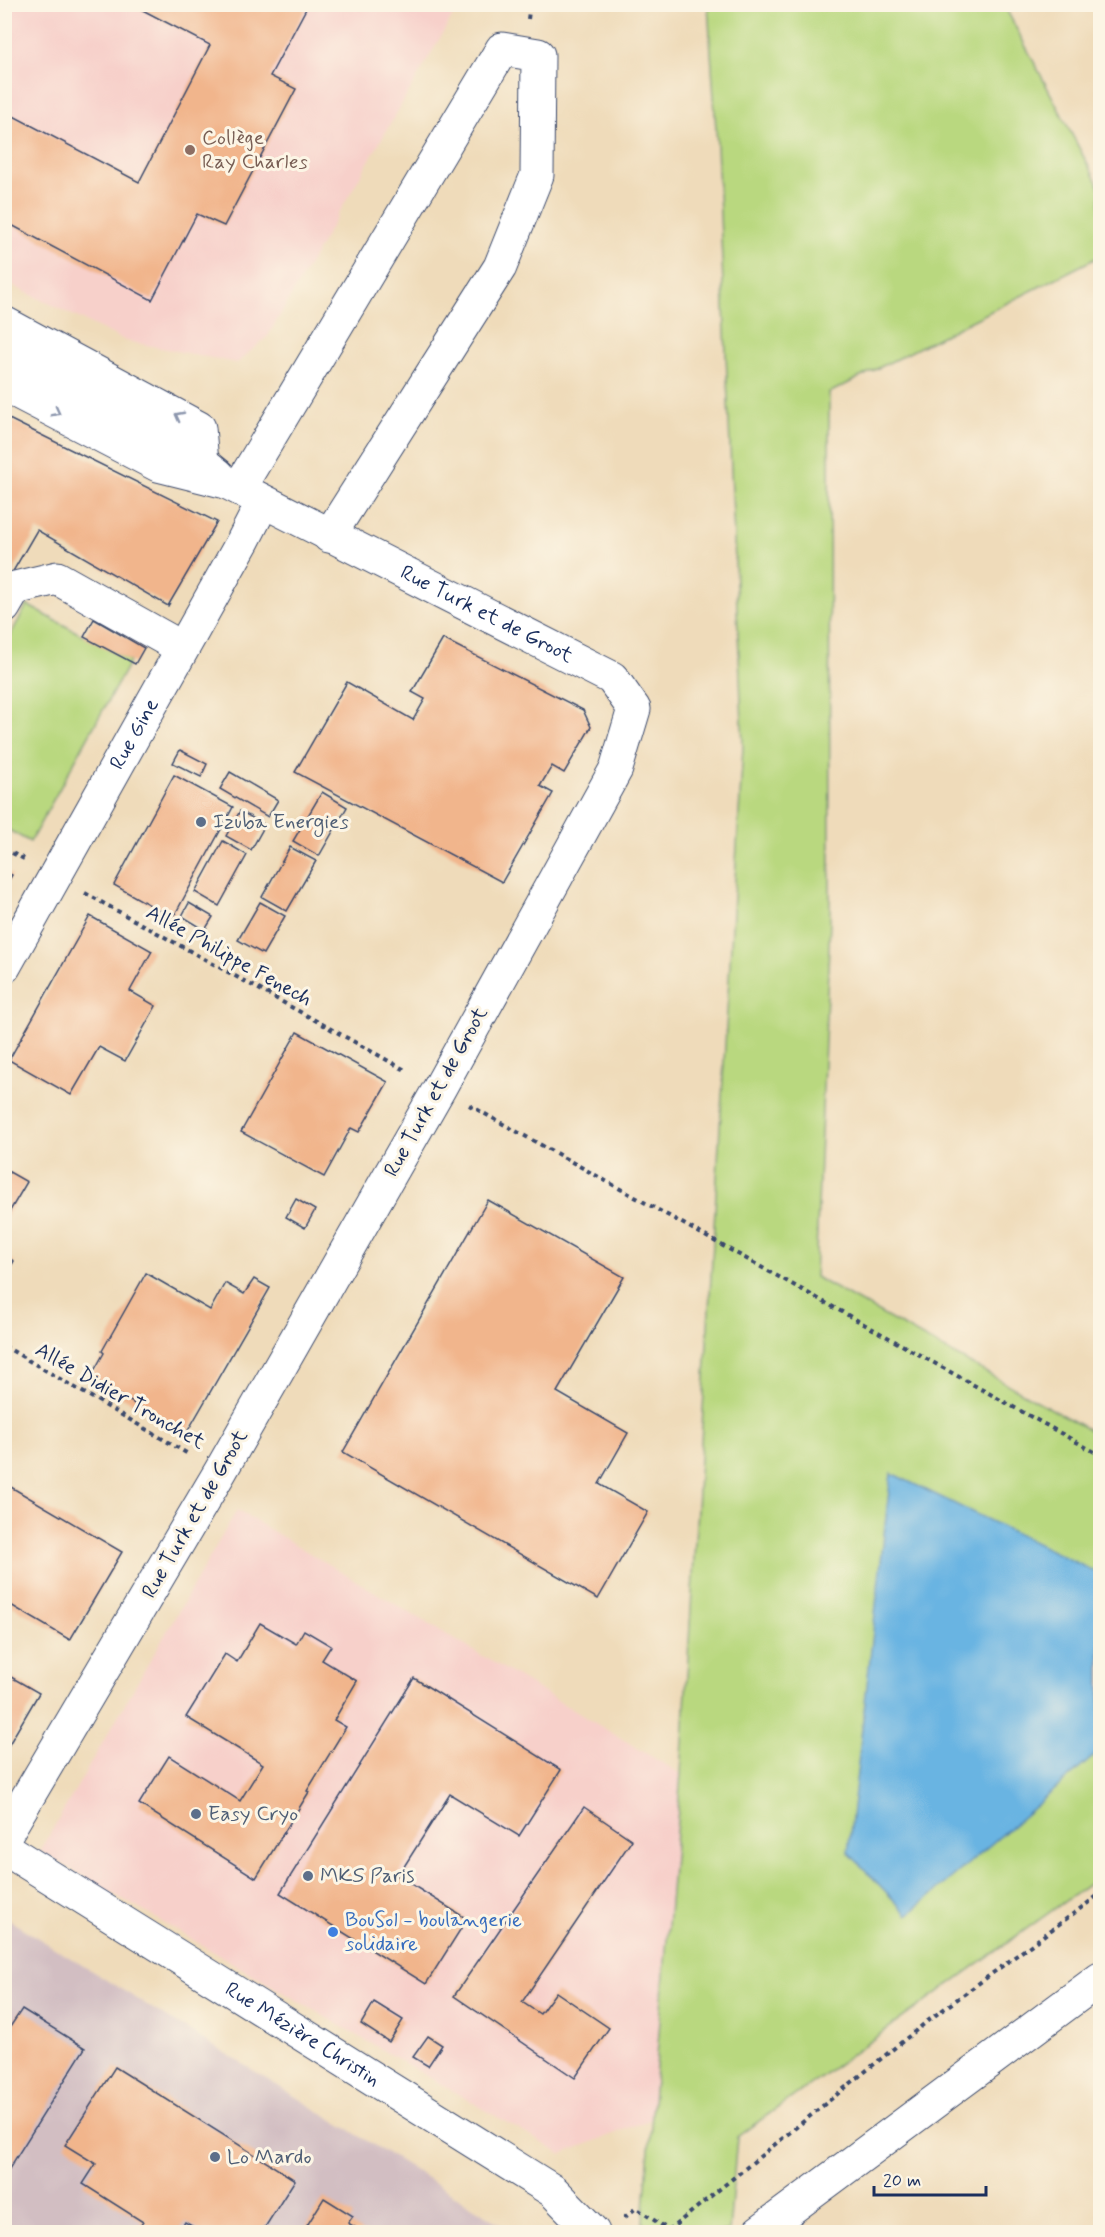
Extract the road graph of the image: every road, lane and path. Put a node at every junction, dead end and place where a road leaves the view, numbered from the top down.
1 (4, 323) edge
2 (4, 352) edge
3 (4, 385) edge
4 (233, 484) junction
5 (329, 536) junction
6 (4, 607) edge
7 (182, 648) junction
8 (4, 849) edge
9 (55, 877) junction
10 (4, 967) edge
11 (439, 1089) junction
12 (4, 1347) edge
13 (1101, 1455) edge
14 (220, 1472) junction
15 (4, 1837) edge
16 (4, 1848) edge
17 (1101, 1893) edge
18 (1101, 1979) edge
19 (607, 2226) edge
20 (759, 2232) edge

4 -> 1 street
2 - 4 street
3 -> 4 street
4 - 5 street, Rue Turk et de Groot
4 - 5 street, Rue Gine
4 - 7 street, Rue Gine
5 - 11 street, Rue Turk et de Groot
6 - 7 street
7 - 9 street, Rue Gine
8 - 9 path, Allée Philippe Fenech
9 - 10 street, Rue Gine
9 - 11 path, Allée Philippe Fenech
11 - 13 path, Allée Philippe Fenech
11 - 14 street, Rue Turk et de Groot
12 - 14 path, Allée Didier Tronchet
14 - 15 street, Rue Turk et de Groot
16 - 19 street, Rue Mézière Christin
17 - 19 path
18 - 20 street

